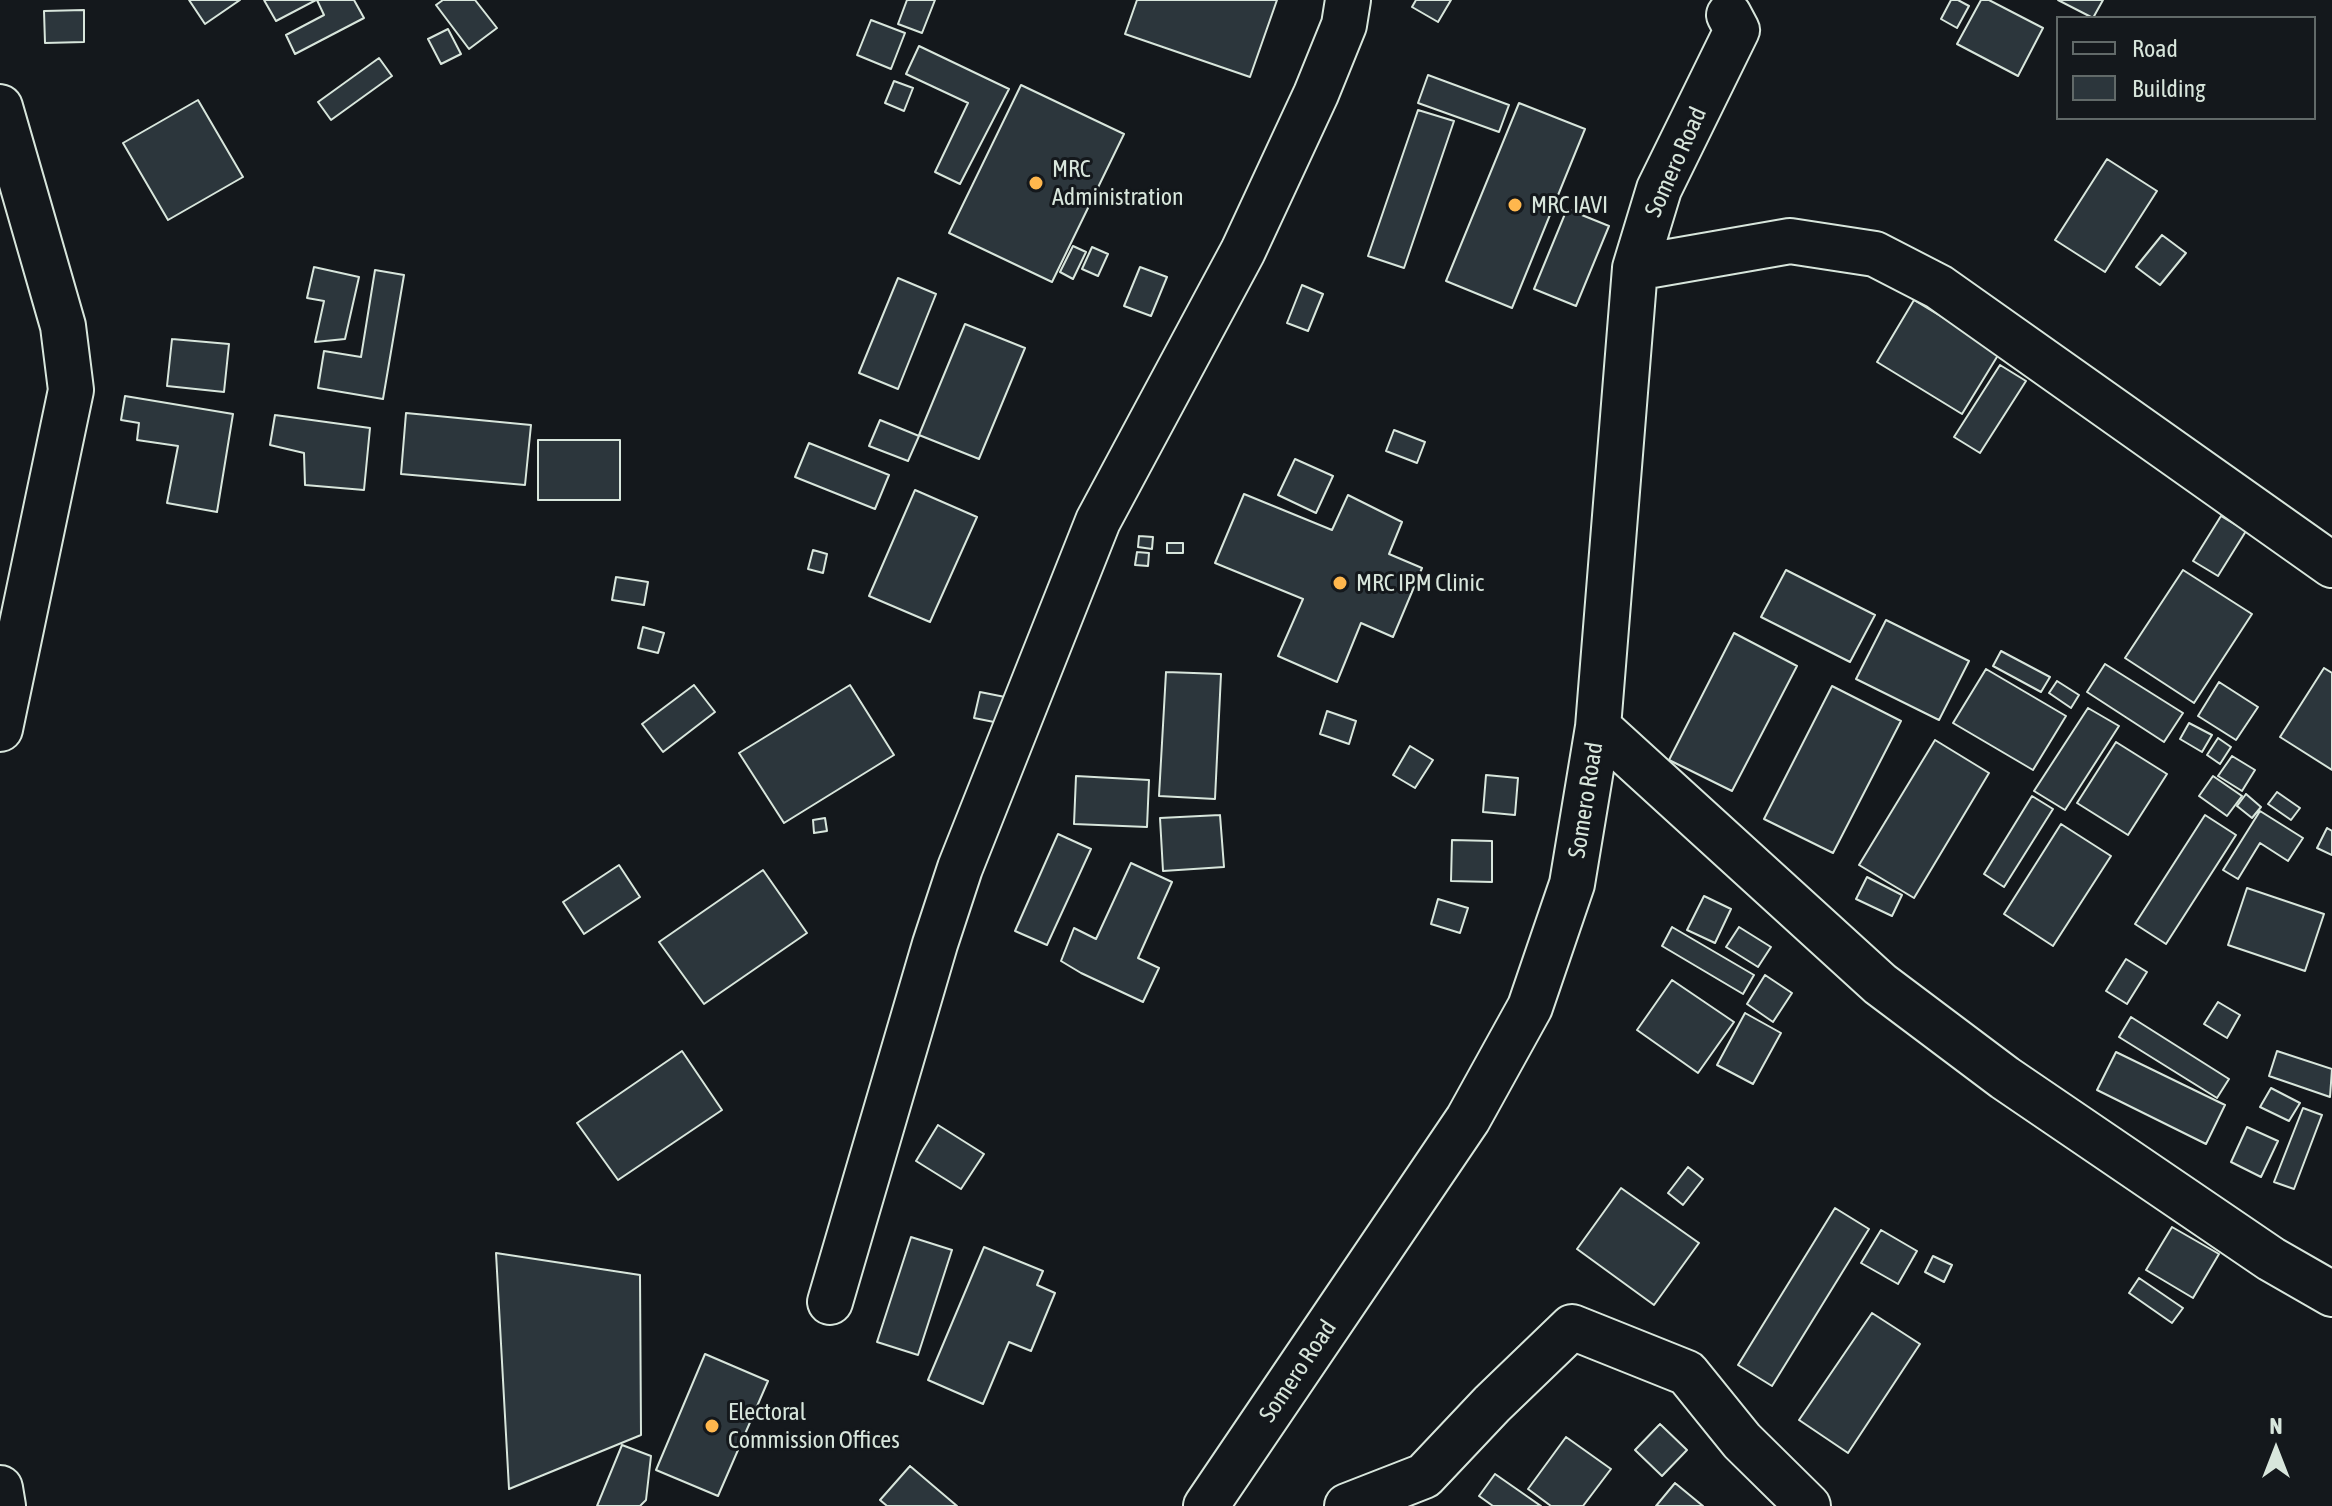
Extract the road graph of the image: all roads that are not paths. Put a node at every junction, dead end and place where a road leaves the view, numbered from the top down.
1 (1348, 0) edge
2 (1737, 5) edge
3 (0, 107) edge
4 (1635, 268) junction
5 (2332, 565) edge
6 (1598, 727) junction
7 (0, 729) edge
8 (2332, 1294) edge
9 (830, 1302) dead end
10 (0, 1488) edge
11 (3, 1506) edge
12 (1206, 1506) edge
13 (1347, 1506) edge
14 (1808, 1506) edge

1 - 9 street
2 - 4 street, Somero Road
3 - 7 street
4 - 5 street
4 - 6 street, Somero Road
6 - 8 street
6 - 12 street, Somero Road
10 - 11 street
13 - 14 street

